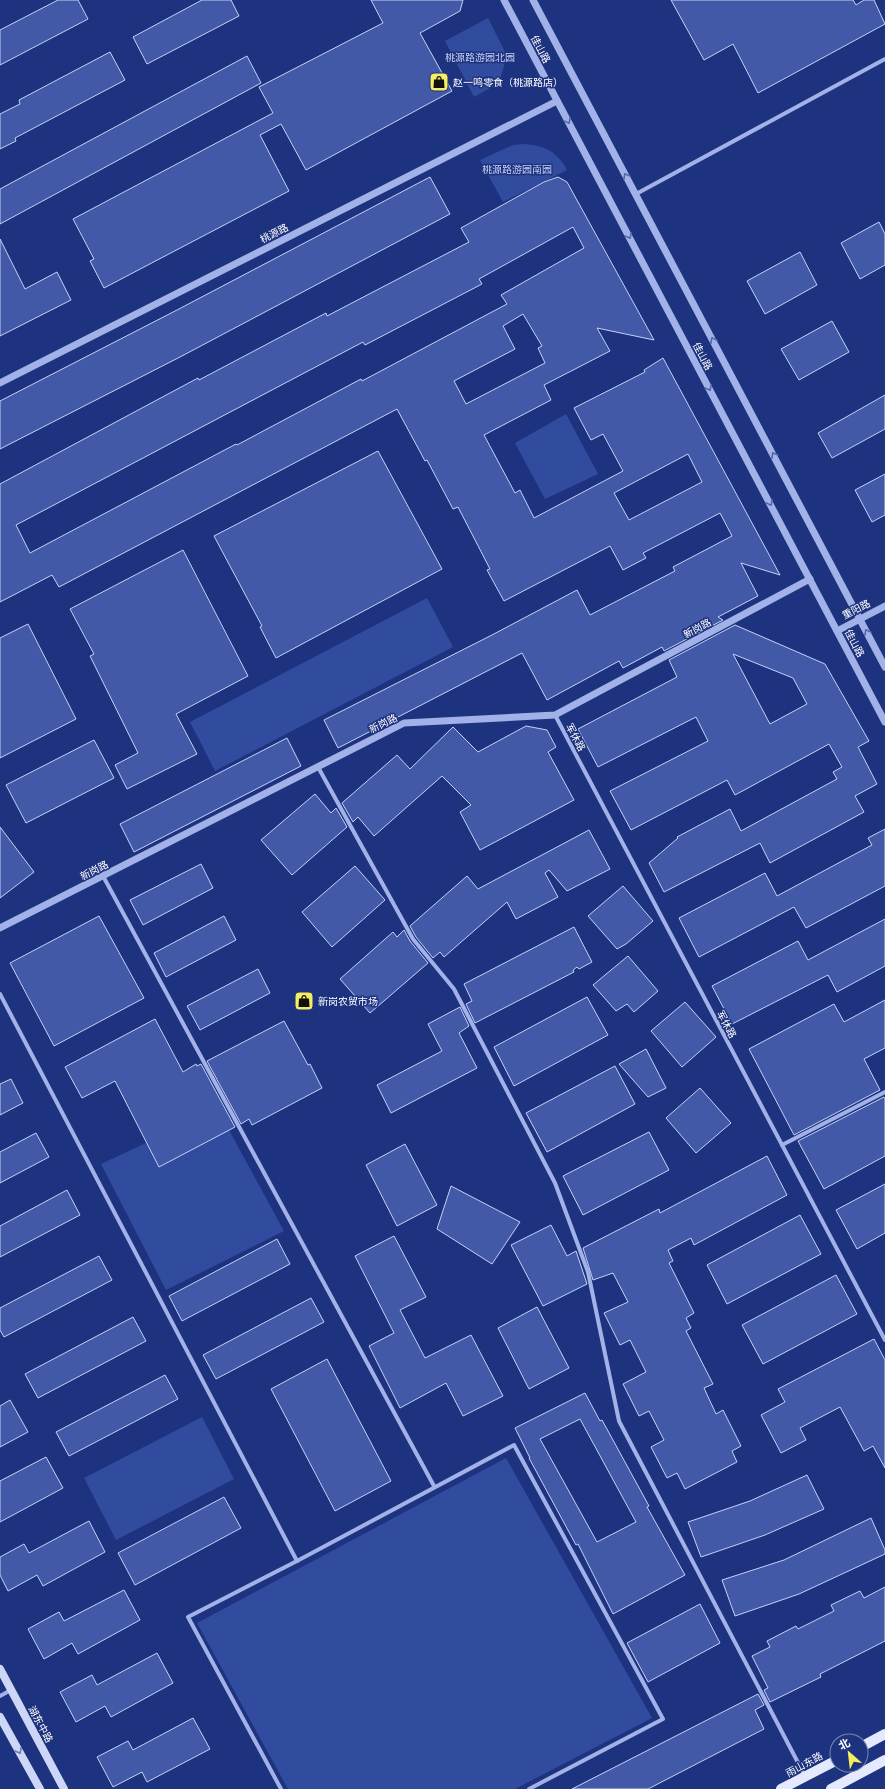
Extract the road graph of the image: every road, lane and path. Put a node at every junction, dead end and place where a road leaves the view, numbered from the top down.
1 (504, 0) edge
2 (533, 0) edge
3 (885, 59) edge
4 (557, 101) junction
5 (636, 194) junction
6 (0, 382) edge
7 (810, 579) junction
8 (885, 606) edge
9 (860, 619) junction
10 (837, 631) junction
11 (885, 667) edge
12 (555, 715) junction
13 (885, 722) edge
14 (318, 767) junction
15 (103, 876) junction
16 (0, 928) edge
17 (0, 994) edge
18 (885, 1092) edge
19 (782, 1145) junction
20 (885, 1340) edge
21 (434, 1486) junction
22 (297, 1560) junction
23 (0, 1669) edge
24 (11, 1690) junction
25 (0, 1696) edge
26 (0, 1717) edge
27 (885, 1734) edge
28 (869, 1743) edge
29 (885, 1760) edge
30 (829, 1764) edge
31 (806, 1776) junction
32 (40, 1789) edge
33 (64, 1789) edge
34 (281, 1789) edge
35 (529, 1789) edge
36 (781, 1789) edge
37 (831, 1789) edge

1 - 4 street, 佳山路
5 -> 2 street, 佳山路
3 - 5 street
4 - 6 street, 桃源路
4 -> 7 street, 佳山路
9 -> 5 street, 佳山路
7 - 10 street, 佳山路
7 - 12 street, 新岗路
8 - 9 street, 重阳路
9 - 10 street, 重阳路
11 -> 9 street, 佳山路
10 - 13 street, 佳山路
12 - 14 street, 新岗路
12 - 19 street, 军休路
14 - 15 street, 新岗路
14 - 31 street
15 - 16 street, 新岗路
15 - 21 street
17 - 22 street
18 - 19 street
19 - 20 street, 军休路
21 - 22 street
21 - 35 street
22 - 34 street
23 - 24 main road, 湖东中路
24 - 25 street
24 - 33 main road, 湖东中路
26 -> 32 main road
27 - 28 main road
29 - 37 main road
30 - 31 main road, 雨山东路
31 - 36 main road, 雨山东路

